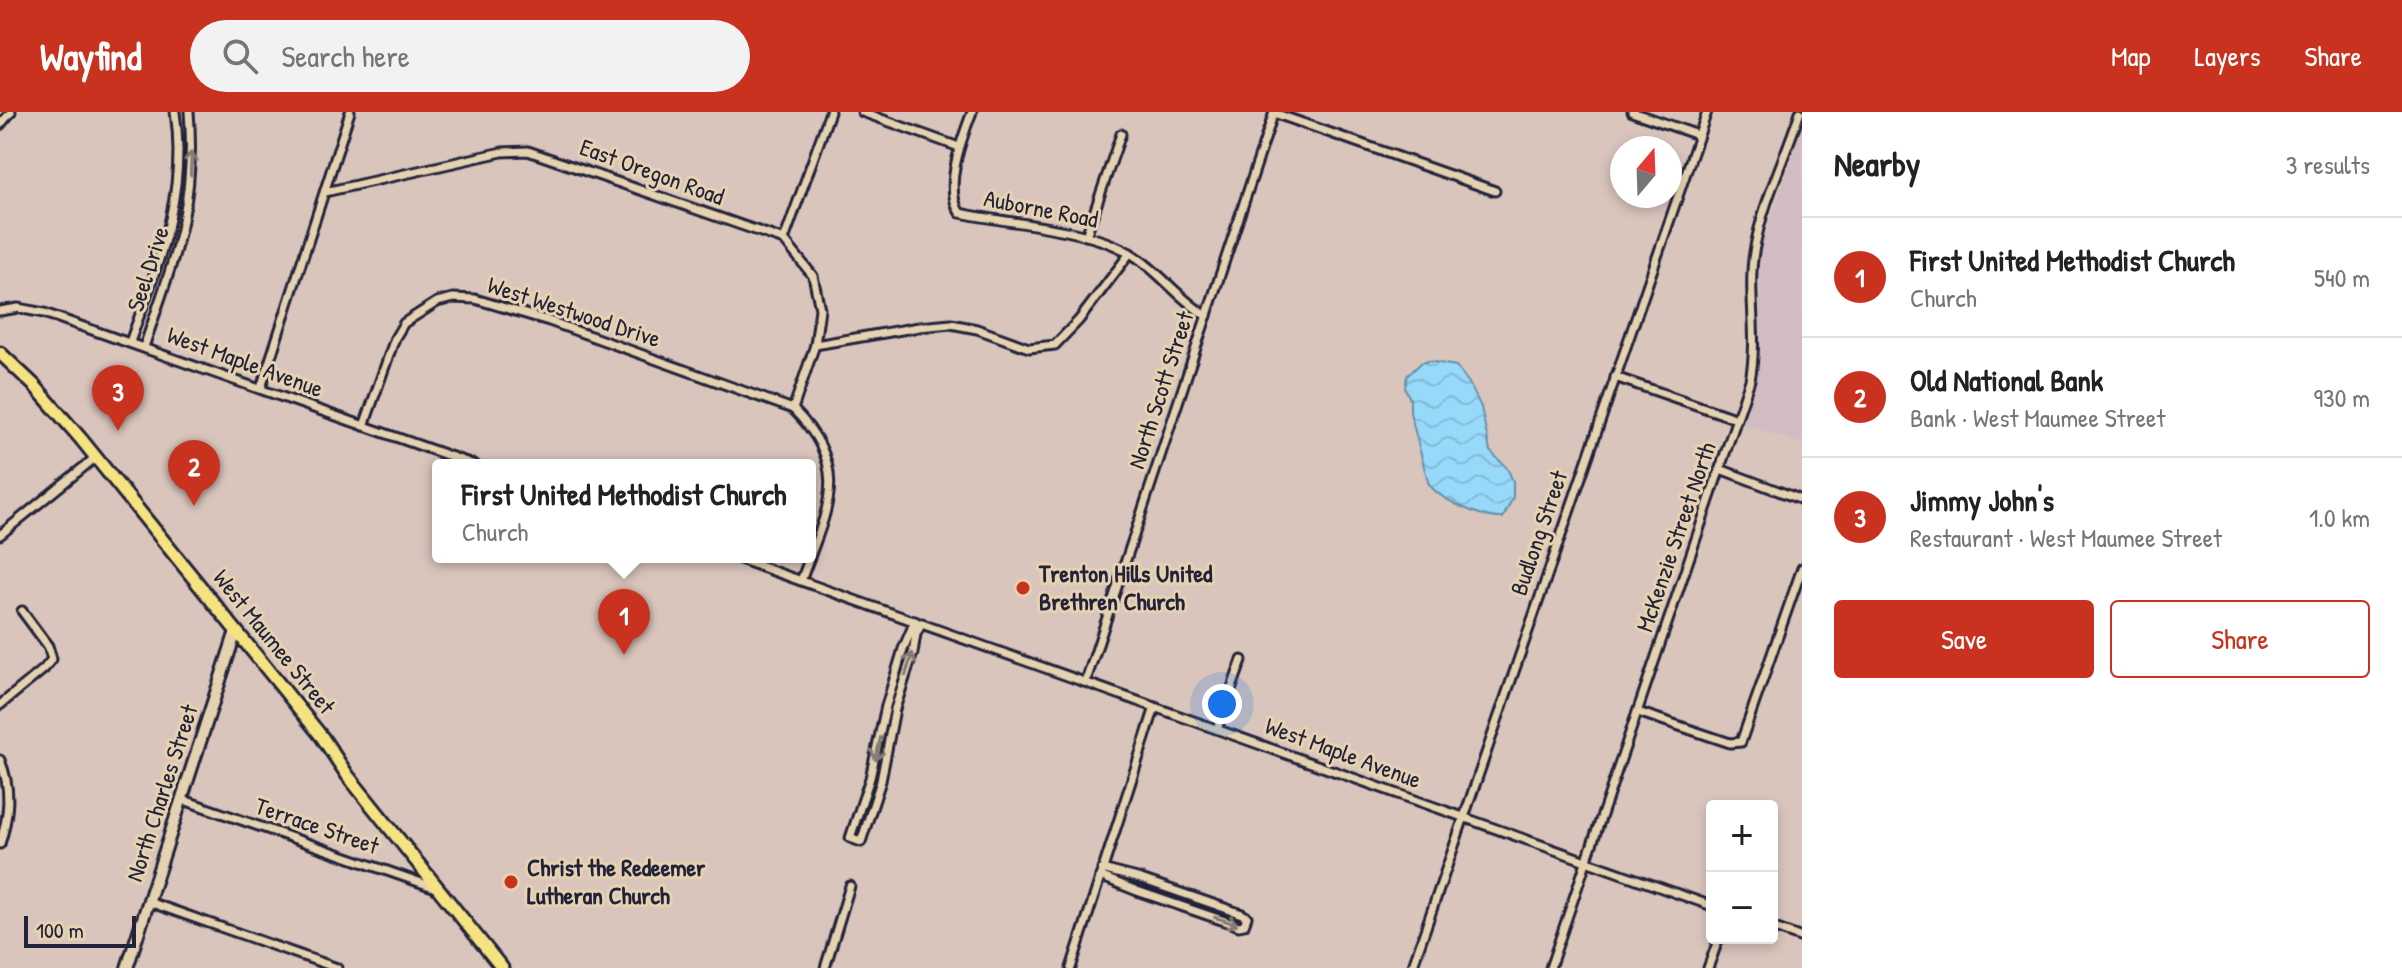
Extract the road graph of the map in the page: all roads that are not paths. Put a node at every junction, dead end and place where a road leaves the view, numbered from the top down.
1 (11, 112) edge
2 (175, 112) edge
3 (189, 112) edge
4 (350, 112) edge
5 (830, 112) edge
6 (862, 112) edge
7 (972, 112) edge
8 (1274, 112) edge
9 (1632, 112) edge
10 (1707, 112) edge
11 (1800, 112) edge
12 (0, 125) edge
13 (1121, 134) dead end
14 (1698, 135) junction
15 (959, 147) junction
16 (1495, 191) dead end
17 (325, 192) junction
18 (174, 202) junction
19 (188, 203) junction
20 (1086, 236) junction
21 (784, 240) junction
22 (1130, 253) junction
23 (0, 311) edge
24 (1207, 316) junction
25 (130, 342) junction
26 (815, 345) junction
27 (144, 347) junction
28 (0, 353) edge
29 (1615, 377) junction
30 (261, 388) junction
31 (793, 409) junction
32 (1737, 419) junction
33 (364, 426) junction
34 (96, 457) junction
35 (458, 459) edge
36 (1720, 469) junction
37 (1802, 500) edge
38 (0, 535) edge
39 (816, 538) edge
40 (751, 563) edge
41 (807, 563) edge
42 (1802, 568) edge
43 (801, 581) junction
44 (22, 611) dead end
45 (918, 622) junction
46 (236, 631) junction
47 (1242, 660) dead end
48 (1086, 681) junction
49 (0, 705) edge
50 (886, 706) junction
51 (1155, 707) junction
52 (895, 709) junction
53 (1638, 712) junction
54 (1217, 729) junction
55 (0, 760) edge
56 (870, 778) junction
57 (881, 781) junction
58 (181, 799) junction
59 (1463, 818) junction
60 (0, 844) edge
61 (1587, 863) junction
62 (1101, 872) junction
63 (850, 886) dead end
64 (440, 890) junction
65 (1191, 897) junction
66 (149, 902) junction
67 (1706, 904) edge
68 (1187, 908) junction
69 (1778, 929) edge
70 (1802, 938) edge
71 (1717, 944) edge
72 (127, 968) edge
73 (337, 968) edge
74 (502, 968) edge
75 (825, 968) edge
76 (1071, 968) edge
77 (1412, 968) edge
78 (1550, 968) edge
79 (1708, 968) edge

1 - 12 street
2 - 18 street, Seel Drive
19 -> 3 street, Seel Drive
4 - 17 street
5 - 21 street
6 - 15 street
7 - 15 street
8 - 16 street
8 - 24 street, North Scott Street
9 - 14 street
10 - 14 street, Budlong Street
11 - 32 street, McKenzie Street North
13 - 20 street
14 - 29 street, Budlong Street
15 - 20 street, Auborne Road
17 - 21 street, East Oregon Road
17 - 30 street
18 - 19 street, Seel Drive
18 - 25 street, Seel Drive
19 - 27 street, Seel Drive
20 - 22 street, Auborne Road
21 - 26 street
22 - 24 street, Auborne Road
22 - 26 street
23 - 25 street, West Maple Avenue
24 - 48 street, North Scott Street
25 - 27 street, West Maple Avenue
26 - 31 street
27 - 30 street, West Maple Avenue
28 - 34 main road, West Maumee Street
29 - 32 street
29 - 59 street, Budlong Street
30 - 33 street, West Maple Avenue
31 - 33 street, West Westwood Drive
31 - 39 street
32 - 36 street, McKenzie Street North
33 - 35 street, West Maple Avenue
34 - 38 street
34 - 46 main road, West Maumee Street
36 - 37 street
36 - 53 street, McKenzie Street North
40 - 43 street, West Maple Avenue
41 - 43 street
42 - 53 street
43 - 45 street, West Maple Avenue
44 - 49 street
45 - 48 street, West Maple Avenue
45 - 50 street
52 -> 45 street
46 - 58 street, North Charles Street
46 - 64 main road, West Maumee Street
47 - 54 street
48 - 51 street, West Maple Avenue
50 - 52 street
50 -> 56 street
51 - 54 street, West Maple Avenue
51 - 62 street
52 - 57 street
53 - 61 street, McKenzie Street North
54 - 59 street, West Maple Avenue
55 - 60 street
56 - 57 street
56 - 57 street
58 - 64 street, Terrace Street
58 - 66 street, North Charles Street
59 - 61 street, West Maple Avenue
59 - 77 street, Budlong Street
61 - 67 street, West Maple Avenue
61 - 78 street, McKenzie Street North
62 - 65 street
62 - 68 street
62 - 76 street
63 - 75 street
64 - 74 main road, West Maumee Street
65 - 68 street
68 -> 65 street
66 - 72 street, North Charles Street
66 - 73 street
69 - 70 street
71 - 79 street

